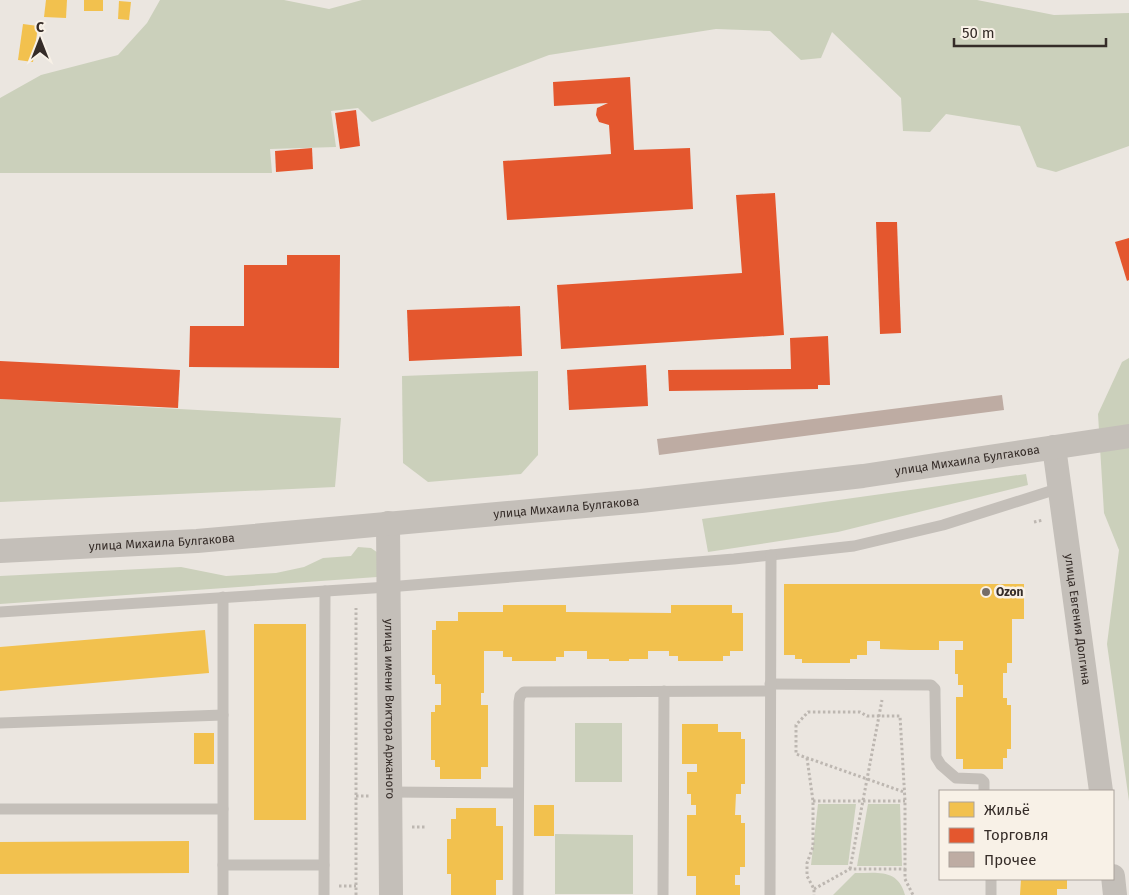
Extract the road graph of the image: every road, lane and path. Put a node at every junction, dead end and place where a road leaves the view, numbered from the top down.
1 (1129, 436) edge
2 (1054, 447) junction
3 (1060, 488) junction
4 (388, 523) junction
5 (0, 552) edge
6 (771, 555) junction
7 (388, 587) junction
8 (325, 591) junction
9 (223, 598) junction
10 (356, 608) dead end
11 (0, 612) edge
12 (770, 688) junction
13 (664, 691) junction
14 (882, 698) dead end
15 (223, 716) junction
16 (878, 716) junction
17 (0, 723) edge
18 (807, 758) junction
19 (867, 779) junction
20 (984, 790) edge
21 (1101, 790) edge
22 (390, 792) junction
23 (904, 792) junction
24 (518, 793) junction
25 (813, 801) junction
26 (862, 801) junction
27 (905, 801) junction
28 (0, 809) edge
29 (223, 810) junction
30 (223, 865) junction
31 (324, 865) junction
32 (850, 869) junction
33 (905, 869) junction
34 (991, 880) edge
35 (1113, 880) edge
36 (814, 889) junction
37 (223, 895) edge
38 (324, 895) edge
39 (356, 895) edge
40 (391, 895) edge
41 (518, 895) edge
42 (663, 895) edge
43 (770, 895) edge
44 (814, 895) edge
45 (913, 895) edge
46 (991, 895) edge
47 (1115, 895) edge

1 - 2 street, улица Михаила Булгакова
2 - 3 street, улица Евгения Долгина
2 - 4 street, улица Михаила Булгакова
3 - 6 lane
3 - 21 street, улица Евгения Долгина
4 - 5 street, улица Михаила Булгакова
4 - 7 street, улица имени Виктора Аржаного
6 - 7 lane
6 - 12 lane
7 - 8 lane
7 - 22 street, улица имени Виктора Аржаного
8 - 9 lane
8 - 31 lane
9 - 11 lane
9 - 15 lane
10 - 39 path
12 - 13 lane
12 - 20 lane
12 - 43 lane
13 - 24 lane
13 - 42 lane
14 - 16 path
15 - 17 lane
15 - 29 lane
16 - 18 path
16 - 19 path
16 - 23 path
18 - 19 path
18 - 25 path
19 - 23 path
19 - 26 path
22 - 24 lane
22 - 40 street, улица имени Виктора Аржаного
23 - 27 path
24 - 41 lane
25 - 26 path
25 - 36 path
26 - 27 path
26 - 32 path
27 - 33 path
28 - 29 lane
29 - 30 lane
30 - 31 lane
30 - 37 lane
31 - 38 lane
32 - 33 path
32 - 36 path
33 - 45 path
34 - 46 lane
35 - 47 street
36 - 44 path

